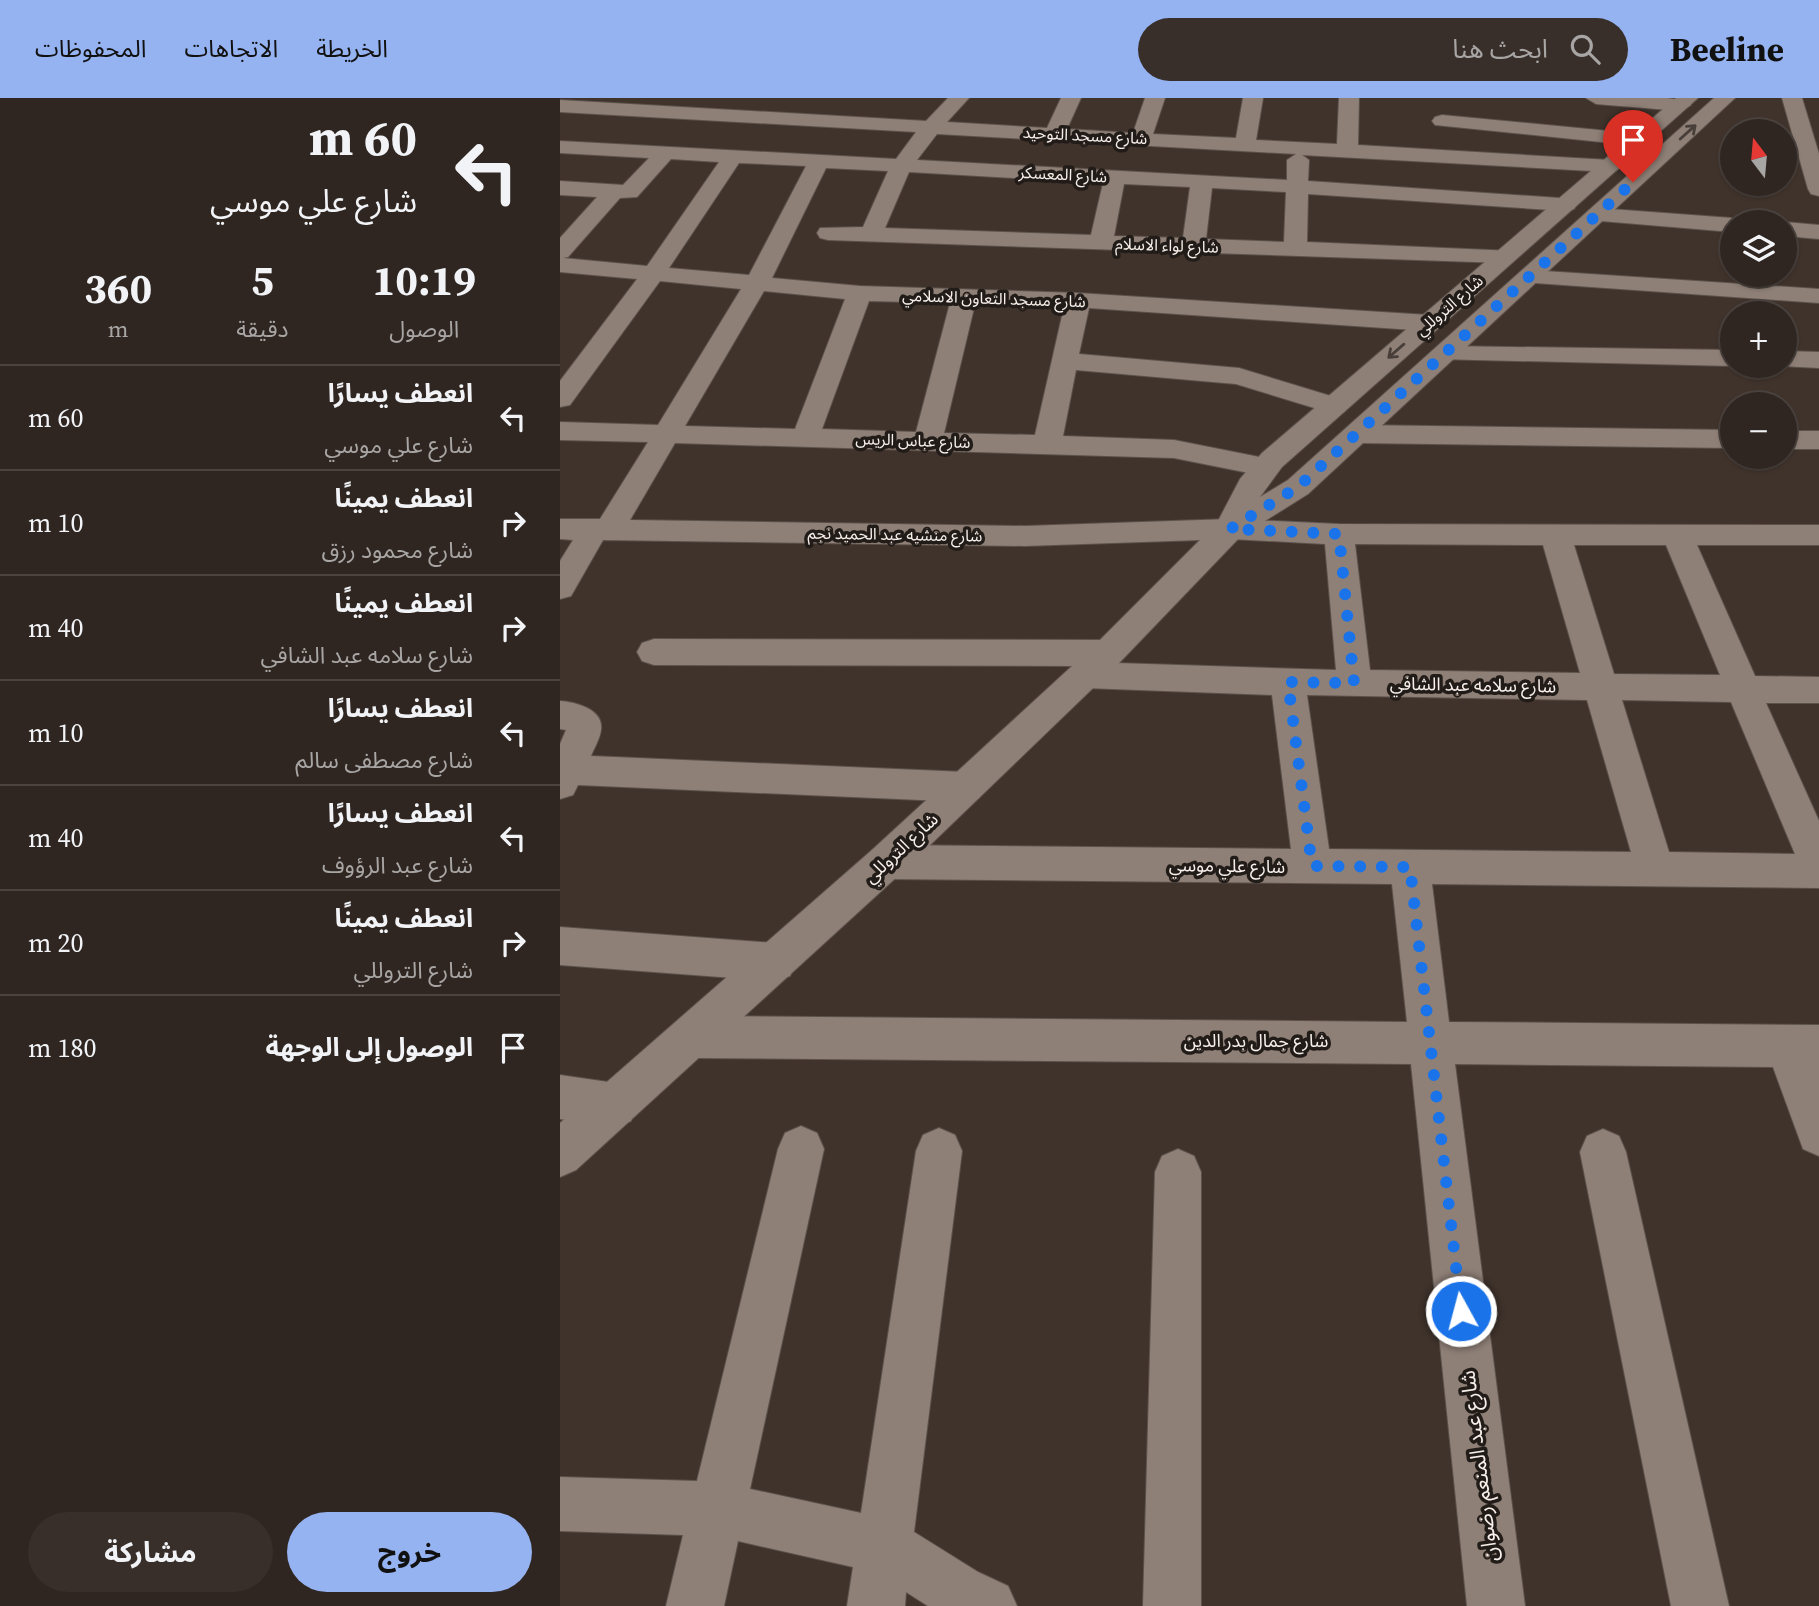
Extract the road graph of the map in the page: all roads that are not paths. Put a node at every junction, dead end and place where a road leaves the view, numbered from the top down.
1 (959, 98) edge
2 (1071, 98) edge
3 (1155, 98) edge
4 (1253, 98) edge
5 (1349, 98) edge
6 (1440, 98) edge
7 (1597, 98) edge
8 (1725, 98) edge
9 (1791, 98) edge
10 (1684, 101) edge
11 (560, 106) edge
12 (712, 106) edge
13 (1008, 109) dead end
14 (1442, 121) junction
15 (932, 126) junction
16 (996, 130) junction
17 (1055, 133) junction
18 (1141, 138) junction
19 (1640, 140) junction
20 (1245, 145) junction
21 (560, 147) edge
22 (1298, 148) junction
23 (1347, 151) junction
24 (665, 153) junction
25 (733, 157) junction
26 (1445, 158) junction
27 (818, 161) junction
28 (901, 166) junction
29 (1610, 166) junction
30 (1115, 177) junction
31 (1202, 182) junction
32 (1297, 187) junction
33 (560, 188) edge
34 (1819, 189) edge
35 (613, 192) junction
36 (1398, 192) junction
37 (1566, 204) junction
38 (1597, 215) junction
39 (1720, 224) edge
40 (1797, 230) edge
41 (1819, 232) edge
42 (828, 233) dead end
43 (871, 235) junction
44 (967, 238) junction
45 (1101, 243) junction
46 (1194, 246) junction
47 (1295, 249) junction
48 (560, 252) edge
49 (1396, 253) junction
50 (1505, 256) junction
51 (560, 265) edge
52 (653, 274) junction
53 (1529, 277) junction
54 (959, 282) junction
55 (757, 283) junction
56 (860, 293) junction
57 (1819, 296) edge
58 (1078, 300) junction
59 (1429, 323) junction
60 (1445, 354) junction
61 (1720, 358) edge
62 (1797, 359) edge
63 (1819, 360) edge
64 (1065, 361) junction
65 (560, 399) edge
66 (1334, 406) junction
67 (560, 431) edge
68 (667, 434) junction
69 (1357, 434) junction
70 (805, 438) junction
71 (1720, 439) edge
72 (1797, 440) edge
73 (1819, 440) edge
74 (928, 441) junction
75 (1047, 444) junction
76 (1264, 467) junction
77 (560, 529) edge
78 (601, 529) junction
79 (1230, 529) junction
80 (1339, 534) junction
81 (1555, 534) junction
82 (1677, 535) junction
83 (1818, 536) edge
84 (560, 588) edge
85 (654, 652) dead end
86 (1096, 664) junction
87 (1288, 682) junction
88 (1354, 683) junction
89 (1601, 687) junction
90 (1743, 689) junction
91 (1819, 690) edge
92 (562, 715) edge
93 (563, 777) edge
94 (966, 788) junction
95 (887, 862) junction
96 (1312, 866) junction
97 (1410, 867) junction
98 (1819, 868) edge
99 (1655, 869) junction
100 (560, 946) edge
101 (775, 962) junction
102 (693, 1037) junction
103 (1430, 1042) junction
104 (1803, 1046) edge
105 (560, 1097) edge
106 (615, 1105) junction
107 (1819, 1133) edge
108 (801, 1149) dead end
109 (939, 1151) dead end
110 (1603, 1152) dead end
111 (560, 1154) edge
112 (1178, 1172) dead end
113 (560, 1504) edge
114 (717, 1509) junction
115 (884, 1546) junction
116 (695, 1606) edge
117 (876, 1606) edge
118 (988, 1606) edge
119 (1172, 1606) edge
120 (1496, 1606) edge
121 (1700, 1606) edge

1 - 15 street
2 - 17 street
3 - 18 street
4 - 20 street
5 - 23 street
6 - 14 street
7 - 10 street
38 -> 8 street, شارع التروللي
9 - 34 street
10 - 19 street, شارع التروللي
11 - 12 street, شارع مسجد التوحيد
12 - 15 street, شارع مسجد التوحيد
13 - 16 street
14 - 19 street
14 - 26 street
15 - 16 street, شارع مسجد التوحيد
15 - 28 street
16 - 17 street, شارع مسجد التوحيد
17 - 18 street, شارع مسجد التوحيد
18 - 20 street, شارع مسجد التوحيد
19 - 29 street, شارع التروللي
20 - 22 street, شارع مسجد التوحيد
21 - 24 street, شارع المعسكر
22 - 23 street, شارع مسجد التوحيد
22 - 32 street
23 - 26 street, شارع مسجد التوحيد
24 - 25 street, شارع المعسكر
24 - 35 street
25 - 27 street, شارع المعسكر
25 - 52 street
26 - 29 street, شارع مسجد التوحيد
27 - 28 street, شارع المعسكر
27 - 55 street
28 - 30 street, شارع المعسكر
28 - 43 street
29 - 37 street, شارع التروللي
30 - 31 street, شارع المعسكر
30 - 45 street
31 - 32 street, شارع المعسكر
31 - 46 street
32 - 36 street, شارع المعسكر
32 - 47 street
33 - 35 street
35 - 48 street
36 - 37 street, شارع المعسكر
36 - 49 street
37 - 50 street, شارع التروللي
38 - 39 street
38 - 53 street, شارع التروللي
40 - 41 street
42 - 43 street, شارع لواء الاسلام
43 - 44 street, شارع لواء الاسلام
44 - 45 street, شارع لواء الاسلام
44 - 54 street
45 - 46 street, شارع لواء الاسلام
46 - 47 street, شارع لواء الاسلام
47 - 49 street, شارع لواء الاسلام
49 - 50 street, شارع لواء الاسلام
50 - 59 street, شارع التروللي
51 - 52 street, شارع مسجد التعاون الاسلامي
52 - 55 street, شارع مسجد التعاون الاسلامي
52 - 65 street
53 - 57 street
53 - 60 street, شارع التروللي
54 - 56 street, شارع مسجد التعاون الاسلامي
54 - 58 street, شارع مسجد التعاون الاسلامي
54 - 74 street
55 - 56 street, شارع مسجد التعاون الاسلامي
55 - 68 street
56 - 70 street
58 - 59 street, شارع مسجد التعاون الاسلامي
58 - 64 street
59 -> 66 street, شارع التروللي
60 - 61 street
60 - 69 street, شارع التروللي
62 - 63 street
64 - 66 street
64 - 75 street
66 - 76 street, شارع التروللي
67 - 68 street, شارع عباس الريس
68 - 70 street, شارع عباس الريس
68 - 78 street
69 - 71 street
69 - 79 street, شارع التروللي
70 - 74 street, شارع عباس الريس
72 - 73 street
74 - 75 street, شارع عباس الريس
75 - 76 street, شارع عباس الريس
76 - 79 street, شارع التروللي
77 - 78 street, شارع منشيه عبد الحميد نجم
78 - 79 street, شارع منشيه عبد الحميد نجم
78 - 84 street
79 - 80 street, شارع منشيه عبد الحميد نجم
79 - 86 street, شارع التروللي
80 - 81 street, شارع منشيه عبد الحميد نجم
80 - 88 street
81 - 82 street, شارع منشيه عبد الحميد نجم
81 - 89 street
82 - 83 street, شارع منشيه عبد الحميد نجم
82 - 90 street
85 - 86 street, شارع سلامه عبد الشافي
86 - 87 street, شارع سلامه عبد الشافي
86 - 94 street, شارع التروللي
87 - 88 street, شارع سلامه عبد الشافي
87 - 96 street
88 - 89 street, شارع سلامه عبد الشافي
89 - 90 street, شارع سلامه عبد الشافي
89 - 99 street
90 - 91 street, شارع سلامه عبد الشافي
90 - 98 street
92 - 93 street
93 - 94 street
94 - 95 street, شارع التروللي
95 - 96 street, شارع علي موسي
95 - 101 street, شارع التروللي
96 - 97 street, شارع علي موسي
97 - 99 street, شارع علي موسي
97 - 103 street, شارع عبد المنعم رضوان
98 - 99 street, شارع علي موسي
100 - 101 street
101 - 102 street, شارع التروللي
102 - 103 street, شارع جمال بدر الدين
102 - 106 street, شارع التروللي
103 - 104 street, شارع جمال بدر الدين
103 - 120 street, شارع عبد المنعم رضوان
104 - 107 street
105 - 106 street
106 - 111 street, شارع التروللي
108 - 114 street
109 - 115 street
110 - 121 street
112 - 119 street
113 - 114 street
114 - 115 street
114 - 116 street
115 - 117 street
115 - 118 street

